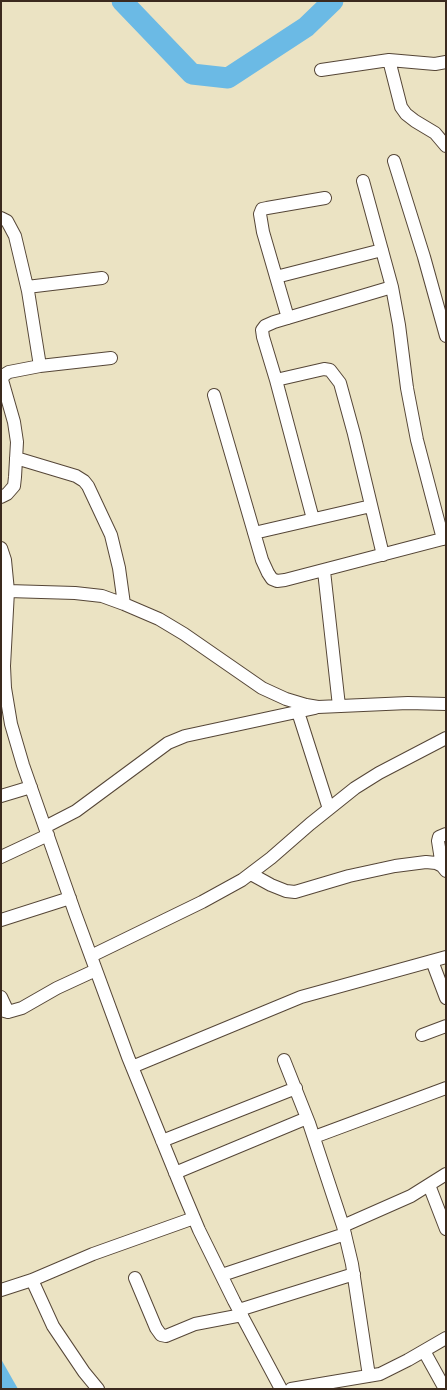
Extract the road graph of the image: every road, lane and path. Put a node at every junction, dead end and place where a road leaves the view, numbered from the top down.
1 (389, 60) junction
2 (446, 62) edge
3 (321, 70) dead end
4 (446, 146) edge
5 (394, 160) dead end
6 (364, 180) dead end
7 (325, 198) dead end
8 (1, 218) edge
9 (382, 250) junction
10 (276, 277) junction
11 (102, 278) dead end
12 (27, 287) junction
13 (392, 287) junction
14 (288, 318) junction
15 (446, 336) edge
16 (111, 358) dead end
17 (40, 366) junction
18 (276, 380) junction
19 (214, 395) dead end
20 (16, 458) junction
21 (1, 497) edge
22 (372, 506) junction
23 (313, 520) junction
24 (254, 533) junction
25 (444, 539) edge
26 (1, 548) edge
27 (384, 555) junction
28 (324, 571) junction
29 (8, 591) junction
30 (124, 604) junction
31 (446, 704) edge
32 (339, 706) junction
33 (318, 707) junction
34 (298, 712) junction
35 (6, 725) edge
36 (446, 738) edge
37 (31, 787) junction
38 (1, 796) edge
39 (328, 809) junction
40 (46, 831) junction
41 (446, 834) edge
42 (1, 857) edge
43 (444, 868) edge
44 (251, 874) junction
45 (70, 898) junction
46 (1, 920) edge
47 (91, 956) junction
48 (446, 957) edge
49 (432, 961) junction
50 (96, 970) junction
51 (1, 997) edge
52 (446, 998) edge
53 (5, 1011) edge
54 (446, 1026) edge
55 (422, 1035) dead end
56 (284, 1060) dead end
57 (132, 1067) junction
58 (296, 1088) junction
59 (446, 1088) edge
60 (307, 1118) junction
61 (314, 1137) junction
62 (162, 1141) junction
63 (175, 1173) junction
64 (446, 1174) edge
65 (429, 1185) junction
66 (194, 1218) junction
67 (446, 1229) edge
68 (344, 1230) junction
69 (354, 1274) junction
70 (222, 1276) junction
71 (135, 1278) dead end
72 (32, 1280) junction
73 (1, 1290) edge
74 (241, 1313) junction
75 (446, 1338) edge
76 (424, 1351) junction
77 (369, 1376) junction
78 (297, 1388) edge
79 (98, 1389) edge
80 (281, 1389) edge
81 (445, 1389) edge

1 - 2 street
1 - 3 street
1 - 4 street
5 - 15 street
6 - 9 street
7 - 10 street
8 - 12 street
9 - 10 street
9 - 13 street
10 - 14 street
11 - 12 street
12 - 17 street
13 - 14 street
13 - 25 street
14 - 18 street
16 - 17 street
17 - 20 street
18 - 22 street
18 - 23 street
19 - 24 street
20 - 21 street
20 - 30 street
22 - 23 street
22 - 27 street
23 - 24 street
24 - 28 street
25 - 27 street
26 - 29 street
27 - 28 street
28 - 32 street
29 - 30 street
29 - 35 street
30 - 33 street
31 - 32 street
32 - 33 street
33 - 34 street
34 - 39 street
34 - 40 street
35 - 37 street
36 - 39 street
37 - 38 street
37 - 40 street
39 - 44 street
40 - 42 street
40 - 45 street
41 - 43 street
43 - 44 street
44 - 47 street
45 - 46 street
45 - 47 street
47 - 50 street
48 - 49 street
49 - 52 street
49 - 57 street
50 - 53 street
50 - 57 street
51 - 53 street
54 - 55 street
56 - 58 street
57 - 62 street
58 - 60 street
58 - 62 street
59 - 61 street
60 - 61 street
60 - 63 street
61 - 68 street
62 - 63 street
63 - 66 street
64 - 65 street
65 - 67 street
65 - 68 street
66 - 70 street
66 - 72 street
68 - 69 street
68 - 70 street
69 - 74 street
69 - 77 street
70 - 74 street
71 - 74 street
72 - 73 street
72 - 79 street
74 - 80 street
75 - 76 street
76 - 77 street
76 - 81 street
77 - 78 street

